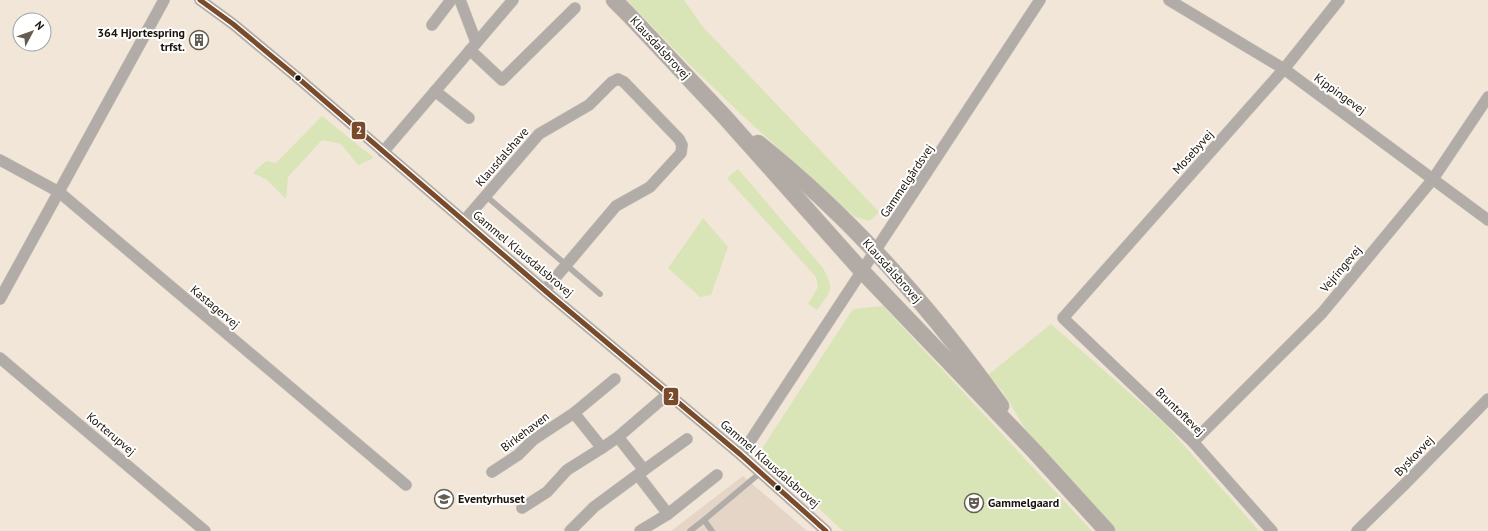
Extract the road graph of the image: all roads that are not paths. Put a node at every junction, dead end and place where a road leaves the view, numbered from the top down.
1 (164, 0) edge
2 (200, 0) edge
3 (451, 0) edge
4 (460, 0) edge
5 (513, 0) edge
6 (614, 0) edge
7 (1040, 0) edge
8 (1169, 0) edge
9 (1339, 0) edge
10 (575, 8) dead end
11 (432, 25) dead end
12 (473, 46) junction
13 (1284, 69) junction
14 (435, 91) junction
15 (1488, 97) edge
16 (723, 115) junction
17 (469, 118) dead end
18 (383, 152) junction
19 (0, 160) edge
20 (1433, 179) junction
21 (59, 192) junction
22 (486, 196) junction
23 (1488, 220) edge
24 (464, 221) junction
25 (876, 251) junction
26 (566, 264) junction
27 (861, 270) junction
28 (545, 290) junction
29 (600, 294) dead end
30 (0, 299) edge
31 (1063, 318) joint
32 (0, 358) edge
33 (615, 379) dead end
34 (668, 394) junction
35 (1488, 399) edge
36 (574, 413) junction
37 (618, 436) junction
38 (687, 439) dead end
39 (1193, 442) junction
40 (602, 448) junction
41 (1035, 452) junction
42 (741, 455) junction
43 (492, 472) dead end
44 (641, 472) junction
45 (760, 472) junction
46 (716, 475) dead end
47 (406, 485) dead end
48 (522, 508) dead end
49 (668, 514) junction
50 (704, 520) junction
51 (205, 531) edge
52 (570, 531) edge
53 (640, 531) edge
54 (690, 531) edge
55 (712, 531) edge
56 (826, 531) edge
57 (1107, 531) edge
58 (1272, 531) edge
59 (1357, 531) edge

1 - 21 street
2 - 18 street, Gammel Klausdalsbrovej
3 - 11 street
4 - 12 street
5 - 12 street
6 - 16 street, Klausdalsbrovej
7 - 25 street, Gammelgårdsvej
8 - 13 street, Kippingevej
9 - 13 street, Mosebyvej
10 - 12 street
12 - 14 street
13 - 20 street, Kippingevej
13 - 31 street, Mosebyvej
14 - 17 street
14 - 18 street
15 - 20 street, Vejringevej
16 - 25 street, Klausdalsbrovej
16 - 27 street, Klausdalsbrovej
18 - 24 street, Gammel Klausdalsbrovej
19 - 21 street, Kastagervej
20 - 23 street, Kippingevej
20 - 39 street, Vejringevej
21 - 30 street
21 - 47 street, Kastagervej
22 - 24 street, Klausdalshave
22 - 26 lane
22 - 26 street, Klausdalshave
24 - 28 street, Gammel Klausdalsbrovej
25 - 27 street, Gammelgårdsvej
25 - 41 street, Klausdalsbrovej
26 - 28 street, Klausdalshave
26 - 29 lane
27 - 41 street, Klausdalsbrovej
27 - 42 street, Gammelgårdsvej
28 - 34 street, Gammel Klausdalsbrovej
31 - 39 street, Bruntoftevej
32 - 51 street, Korterupvej
33 - 36 street, Birkehaven
34 - 37 street
34 - 42 street, Gammel Klausdalsbrovej
35 - 59 street, Byskovvej
36 - 40 street
36 - 43 street, Birkehaven
37 - 40 street
37 - 44 street
38 - 44 street
39 - 58 street, Bruntoftevej
40 - 48 street
41 - 57 street, Klausdalsbrovej
42 - 45 street, Gammel Klausdalsbrovej
44 - 49 street
44 - 52 street
45 - 50 lane
45 - 56 street, Gammel Klausdalsbrovej
46 - 49 street
49 - 53 street
50 - 54 lane
50 - 55 lane

